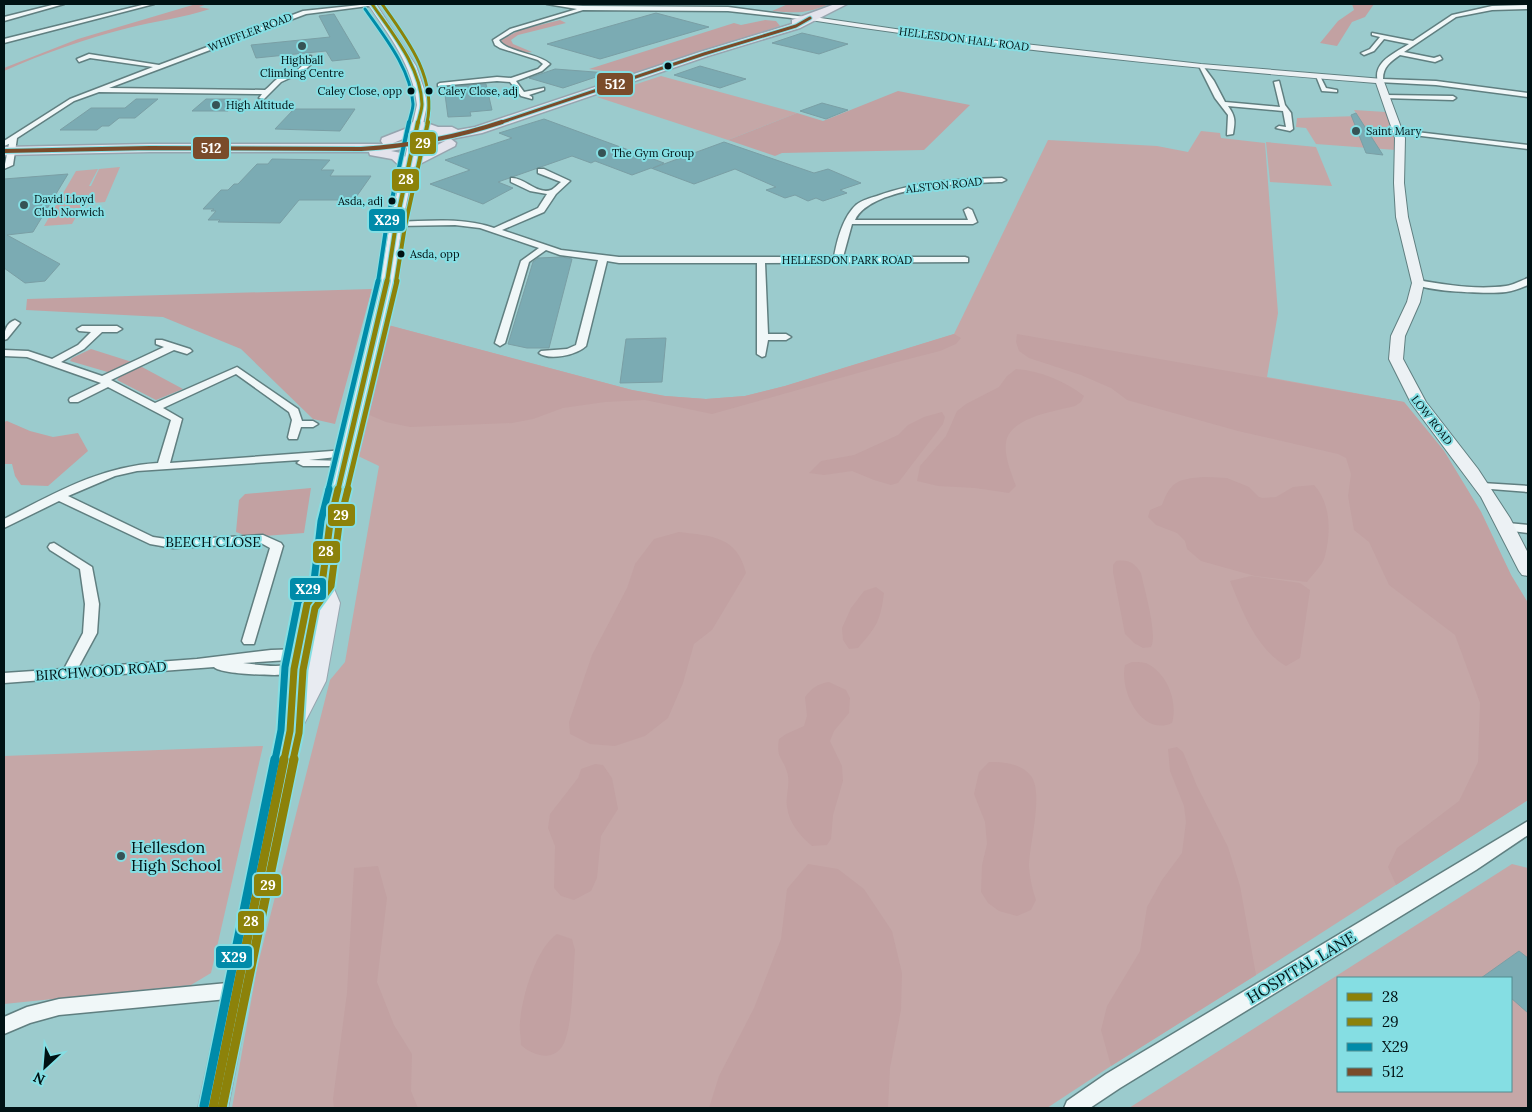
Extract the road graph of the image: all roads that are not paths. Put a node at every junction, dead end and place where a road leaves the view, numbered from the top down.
1 (62, 4) edge
2 (125, 4) edge
3 (151, 4) edge
4 (373, 4) edge
5 (549, 4) edge
6 (842, 4) edge
7 (687, 6) edge
8 (1528, 6) edge
9 (136, 7) junction
10 (583, 8) junction
11 (810, 18) junction
12 (4, 19) edge
13 (1374, 34) dead end
14 (1385, 36) junction
15 (4, 41) edge
16 (1413, 43) junction
17 (104, 51) dead end
18 (1376, 53) dead end
19 (1397, 54) junction
20 (89, 56) junction
21 (309, 57) dead end
22 (79, 60) dead end
23 (159, 67) junction
24 (1201, 67) junction
25 (1431, 67) dead end
26 (1318, 77) junction
27 (512, 80) junction
28 (1380, 81) junction
29 (440, 85) dead end
30 (1280, 86) dead end
31 (98, 90) junction
32 (542, 90) dead end
33 (1335, 91) dead end
34 (267, 92) junction
35 (523, 95) junction
36 (1528, 95) edge
37 (1385, 97) junction
38 (262, 98) dead end
39 (530, 98) dead end
40 (1418, 98) junction
41 (1453, 98) dead end
42 (1428, 102) dead end
43 (1223, 104) junction
44 (1284, 109) junction
45 (418, 124) junction
46 (1279, 128) dead end
47 (1290, 129) junction
48 (478, 130) junction
49 (1228, 130) dead end
50 (1300, 130) dead end
51 (1399, 132) junction
52 (412, 144) junction
53 (8, 146) edge
54 (1528, 147) edge
55 (339, 149) junction
56 (408, 166) junction
57 (6, 169) edge
58 (541, 171) dead end
59 (514, 180) dead end
60 (990, 180) junction
61 (1002, 180) dead end
62 (996, 189) dead end
63 (554, 192) junction
64 (968, 210) dead end
65 (850, 222) junction
66 (973, 222) junction
67 (396, 224) junction
68 (494, 230) junction
69 (976, 233) dead end
70 (544, 248) junction
71 (603, 259) junction
72 (838, 260) junction
73 (965, 260) dead end
74 (761, 261) junction
75 (1528, 281) edge
76 (1418, 283) junction
77 (15, 323) dead end
78 (82, 329) dead end
79 (100, 329) junction
80 (118, 329) dead end
81 (4, 337) edge
82 (763, 337) junction
83 (786, 337) dead end
84 (159, 342) dead end
85 (500, 343) dead end
86 (173, 346) junction
87 (187, 351) dead end
88 (4, 353) edge
89 (544, 353) dead end
90 (762, 354) dead end
91 (52, 362) junction
92 (105, 382) junction
93 (84, 405) dead end
94 (154, 408) junction
95 (296, 424) junction
96 (313, 424) dead end
97 (292, 438) dead end
98 (344, 458) junction
99 (163, 466) junction
100 (1482, 486) junction
101 (1528, 489) edge
102 (59, 496) junction
103 (4, 524) edge
104 (1508, 527) junction
105 (1528, 528) edge
106 (54, 547) dead end
107 (1528, 571) edge
108 (322, 584) junction
109 (249, 641) dead end
110 (319, 660) junction
111 (296, 661) junction
112 (68, 674) junction
113 (4, 678) edge
114 (290, 731) junction
115 (1528, 827) edge
116 (238, 990) junction
117 (4, 1026) edge
118 (213, 1108) edge
119 (1074, 1108) edge

1 - 12 street
2 - 9 street
3 - 9 street
4 - 23 street, WHIFFLER ROAD
4 - 45 main road
5 - 10 street, HELLESDON HALL ROAD
6 - 11 highway
7 - 10 street, HELLESDON HALL ROAD
7 - 11 street, HELLESDON HALL ROAD
8 - 16 street
9 - 15 street
10 - 27 street
11 - 24 street, HELLESDON HALL ROAD
11 - 48 highway
13 - 14 street
14 - 16 street
14 - 18 street
16 - 19 street
17 - 20 street
19 - 25 street
19 - 28 street
20 - 22 street
20 - 23 street, WHIFFLER ROAD
21 - 34 street
23 - 31 street, WHIFFLER ROAD
24 - 26 street, HELLESDON HALL ROAD
24 - 43 street
26 - 28 street, HELLESDON HALL ROAD
26 - 33 street
27 - 29 street
27 - 35 street
28 - 36 street
28 - 37 street, LOW ROAD
30 - 44 street
31 - 34 street, WHIFFLER ROAD
31 - 53 street, WHIFFLER ROAD
32 - 35 street
34 - 38 street
35 - 39 street
37 - 40 street
37 - 51 street, LOW ROAD
40 - 41 street
40 - 42 street
43 - 44 street
43 - 49 street
44 - 47 street
45 - 48 highway
45 - 52 main road
45 - 55 highway
46 - 47 street
47 - 50 street
48 - 52 highway
48 - 56 highway
51 - 54 street
51 - 76 street, LOW ROAD
52 - 55 highway
52 - 56 main road
53 - 55 highway
53 - 57 street
55 - 56 highway
56 - 67 main road
58 - 63 street
59 - 63 street
60 - 61 street, ALSTON ROAD
60 - 62 street, ALSTON ROAD
60 - 65 street, ALSTON ROAD
63 - 68 street
64 - 66 street
65 - 66 street
65 - 72 street, ALSTON ROAD
66 - 69 street
67 - 68 street, HELLESDON PARK ROAD
67 - 98 main road
68 - 70 street, HELLESDON PARK ROAD
70 - 71 street, HELLESDON PARK ROAD
70 - 85 street
71 - 74 street, HELLESDON PARK ROAD
71 - 89 street
72 - 73 street, HELLESDON PARK ROAD
72 - 74 street, HELLESDON PARK ROAD
74 - 82 street, HELLESDON PARK ROAD
75 - 76 street
76 - 100 street, LOW ROAD
77 - 81 street
78 - 79 street
79 - 80 street
79 - 91 street
82 - 83 street
82 - 90 street, HELLESDON PARK ROAD
84 - 86 street
86 - 87 street
86 - 92 street
88 - 91 street
91 - 92 street
92 - 93 street
92 - 94 street
94 - 95 street
94 - 99 street
95 - 96 street
95 - 97 street
98 - 99 street
98 - 108 main road
99 - 102 street
100 - 101 street
100 - 104 street, LOW ROAD
102 - 103 street
102 - 109 street, BEECH CLOSE
104 - 105 street
104 - 107 street, LOW ROAD
106 - 112 street
108 - 110 main road
108 - 111 main road
110 - 111 street, BIRCHWOOD ROAD
110 - 114 main road
111 - 112 street, BIRCHWOOD ROAD
111 - 114 main road
112 - 113 street, BIRCHWOOD ROAD
114 - 116 main road
115 - 119 street, HOSPITAL LANE
116 - 117 street
116 - 118 main road

